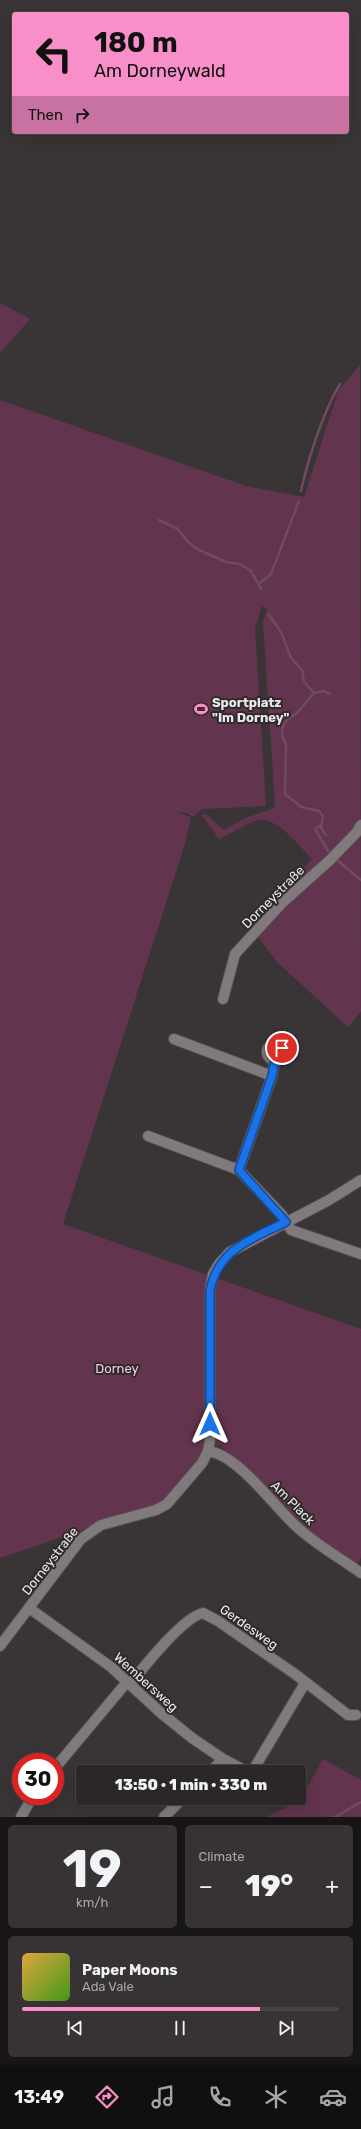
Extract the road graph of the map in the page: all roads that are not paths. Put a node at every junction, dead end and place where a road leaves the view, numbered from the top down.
1 (361, 825) edge
2 (223, 999) dead end
3 (174, 1039) dead end
4 (275, 1060) dead end
5 (272, 1076) junction
6 (148, 1136) dead end
7 (239, 1170) junction
8 (361, 1180) edge
9 (286, 1222) junction
10 (361, 1254) edge
11 (208, 1451) junction
12 (361, 1573) edge
13 (29, 1608) junction
14 (0, 1646) edge
15 (129, 1683) junction
16 (306, 1683) junction
17 (356, 1715) dead end
18 (64, 1758) edge
19 (223, 1759) junction
20 (217, 1765) edge
21 (235, 1765) edge
22 (256, 1765) edge
23 (28, 1805) edge
24 (176, 1805) edge
25 (21, 1817) edge
26 (164, 1817) edge

1 - 2 street, Dorneystraße
3 - 5 street
4 - 5 street
5 - 7 street
6 - 7 street
7 - 9 street
8 - 9 street, Dorneystraße
9 - 10 street
9 - 11 street, Dorneystraße
11 - 12 street, Am Plack
11 - 13 street, Dorneystraße
13 - 14 street, Dorneystraße
13 - 15 street, Wembersweg
15 - 16 street, Gerdesweg
15 - 18 street, Gerdesweg
15 - 19 street, Wembersweg
16 - 17 street, Gerdesweg
16 - 22 street
19 - 20 street
19 - 21 street, Wembersweg
23 - 25 street
24 - 26 street

